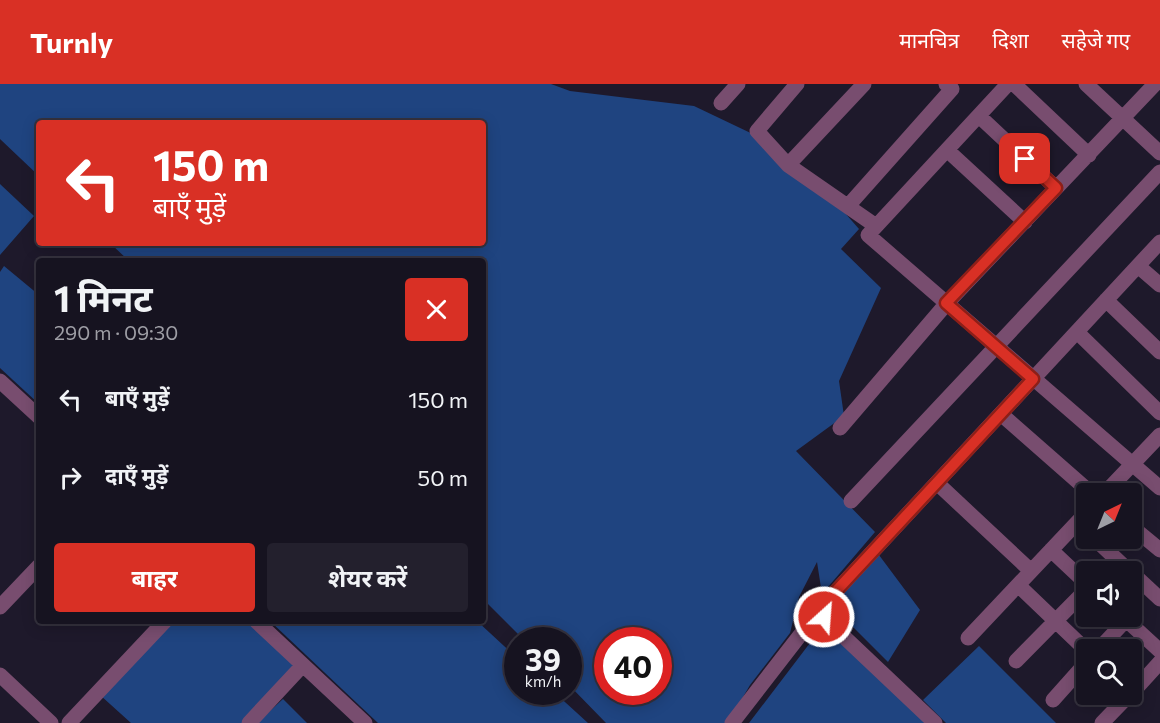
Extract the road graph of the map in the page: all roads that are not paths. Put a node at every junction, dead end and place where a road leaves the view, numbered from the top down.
1 (738, 84) edge
2 (797, 84) edge
3 (864, 84) edge
4 (946, 84) edge
5 (1008, 84) edge
6 (1014, 84) edge
7 (1086, 84) edge
8 (1155, 84) edge
9 (721, 103) dead end
10 (979, 116) junction
11 (1123, 119) junction
12 (948, 150) junction
13 (1160, 153) edge
14 (1089, 155) junction
15 (788, 165) junction
16 (1160, 172) edge
17 (1056, 188) junction
18 (848, 206) junction
19 (1025, 222) junction
20 (876, 226) junction
21 (1160, 242) edge
22 (1138, 266) junction
23 (1160, 285) edge
24 (1106, 300) junction
25 (946, 303) junction
26 (1077, 332) junction
27 (995, 346) junction
28 (1160, 352) edge
29 (1033, 379) junction
30 (0, 381) edge
31 (1160, 413) edge
32 (36, 414) edge
33 (1001, 414) junction
34 (840, 428) dead end
35 (1160, 435) edge
36 (1131, 465) junction
37 (937, 483) junction
38 (1079, 483) edge
39 (1114, 483) edge
40 (1160, 488) edge
41 (851, 501) dead end
42 (1076, 528) edge
43 (1142, 535) edge
44 (1106, 549) edge
45 (1051, 550) junction
46 (1160, 550) edge
47 (1118, 561) edge
48 (36, 569) edge
49 (1032, 571) junction
50 (1076, 574) edge
51 (1142, 583) edge
52 (1018, 585) junction
53 (1160, 599) edge
54 (1076, 601) edge
55 (825, 603) junction
56 (0, 608) edge
57 (1057, 621) junction
58 (162, 624) edge
59 (259, 624) edge
60 (1117, 627) edge
61 (1134, 627) edge
62 (968, 638) dead end
63 (1107, 639) edge
64 (1076, 640) edge
65 (1160, 651) edge
66 (1016, 661) dead end
67 (1160, 662) edge
68 (303, 665) junction
69 (1076, 674) edge
70 (0, 675) edge
71 (1142, 682) edge
72 (1053, 700) dead end
73 (1120, 705) edge
74 (51, 723) edge
75 (69, 723) edge
76 (249, 723) edge
77 (365, 723) edge
78 (732, 723) edge
79 (935, 723) edge
80 (1102, 723) edge

1 - 9 street
2 - 15 street
3 - 15 street
4 - 18 street
5 - 10 street
6 - 14 street
7 - 11 street
8 - 11 street
10 - 12 street
10 - 17 street
11 - 13 street
11 - 14 street
12 - 19 street
12 - 20 street
14 - 17 street
15 - 18 street
16 - 27 street
17 - 19 street
18 - 20 street
19 - 25 street
20 - 25 street
21 - 22 street
22 - 23 street
22 - 24 street
24 - 26 street
24 - 28 street
25 - 27 street
25 - 34 street
26 - 29 street
26 - 31 street
27 - 29 street
27 - 41 street
29 - 33 street
29 - 36 street
30 - 32 street
33 - 37 street
33 - 38 street
35 - 36 street
36 - 39 street
36 - 40 street
37 - 49 street
37 - 55 street
42 - 45 street
43 - 46 street
44 - 47 street
45 - 49 street
45 - 50 street
48 - 56 street
49 - 52 street
51 - 53 street
52 - 57 street
52 - 62 street
54 - 57 street
55 - 78 street
55 - 79 street
57 - 64 street
57 - 66 street
58 - 75 street
59 - 68 street
60 - 63 street
61 - 65 street
67 - 71 street
68 - 76 street
68 - 77 street
69 - 72 street
70 - 74 street
73 - 80 street

